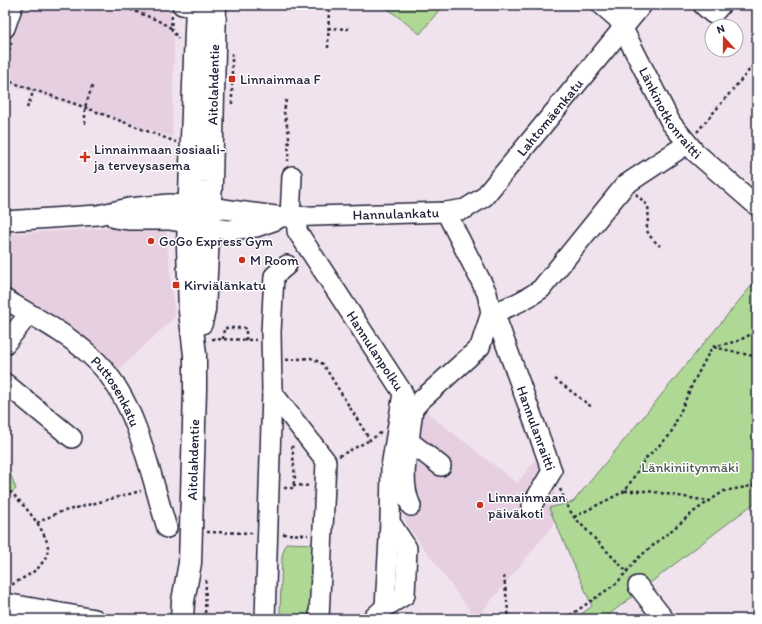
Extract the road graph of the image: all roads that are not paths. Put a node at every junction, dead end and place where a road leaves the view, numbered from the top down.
1 (13, 5) edge
2 (602, 5) edge
3 (642, 5) edge
4 (704, 5) edge
5 (721, 5) edge
6 (201, 6) edge
7 (5, 28) edge
8 (623, 28) junction
9 (687, 144) junction
10 (290, 169) road end
11 (757, 206) edge
12 (446, 212) junction
13 (199, 215) junction
14 (290, 217) junction
15 (5, 221) edge
16 (287, 265) dead end
17 (5, 299) edge
18 (491, 313) junction
19 (29, 314) junction
20 (5, 344) edge
21 (5, 383) edge
22 (272, 392) junction
23 (72, 438) dead end
24 (409, 441) junction
25 (441, 466) dead end
26 (532, 505) dead end
27 (411, 506) dead end
28 (167, 528) dead end
29 (190, 563) junction
30 (632, 579) road end
31 (6, 597) edge
32 (379, 613) edge
33 (95, 619) edge
34 (182, 619) edge
35 (194, 619) edge
36 (264, 619) edge
37 (319, 619) edge
38 (664, 619) edge

1 - 7 street
2 - 8 street, Länkinotkonraitti
3 - 8 street, Lahtomäenkatu
4 - 5 street
6 - 13 main road, Aitolahdentie
8 - 9 street, Länkinotkonraitti
8 - 12 street, Lahtomäenkatu
9 - 11 street, Länkinotkonraitti
9 - 18 street
10 - 14 street, Hannulanpolku
12 - 14 street, Hannulankatu
12 - 18 street, Hannulankatu
13 - 14 street, Hannulankatu
13 - 15 street
13 - 29 main road, Aitolahdentie
14 - 32 street, Hannulanpolku
16 - 22 street
17 - 19 street, Puttosenkatu
18 - 24 street
18 - 26 street, Hannulanraitti
19 - 20 street
19 - 28 street, Puttosenkatu
21 - 23 street
22 - 36 street
22 - 37 street
24 - 25 street
24 - 27 street
29 - 34 main road, Aitolahdentie
29 - 35 main road, Aitolahdentie
30 - 38 street
31 - 33 street

